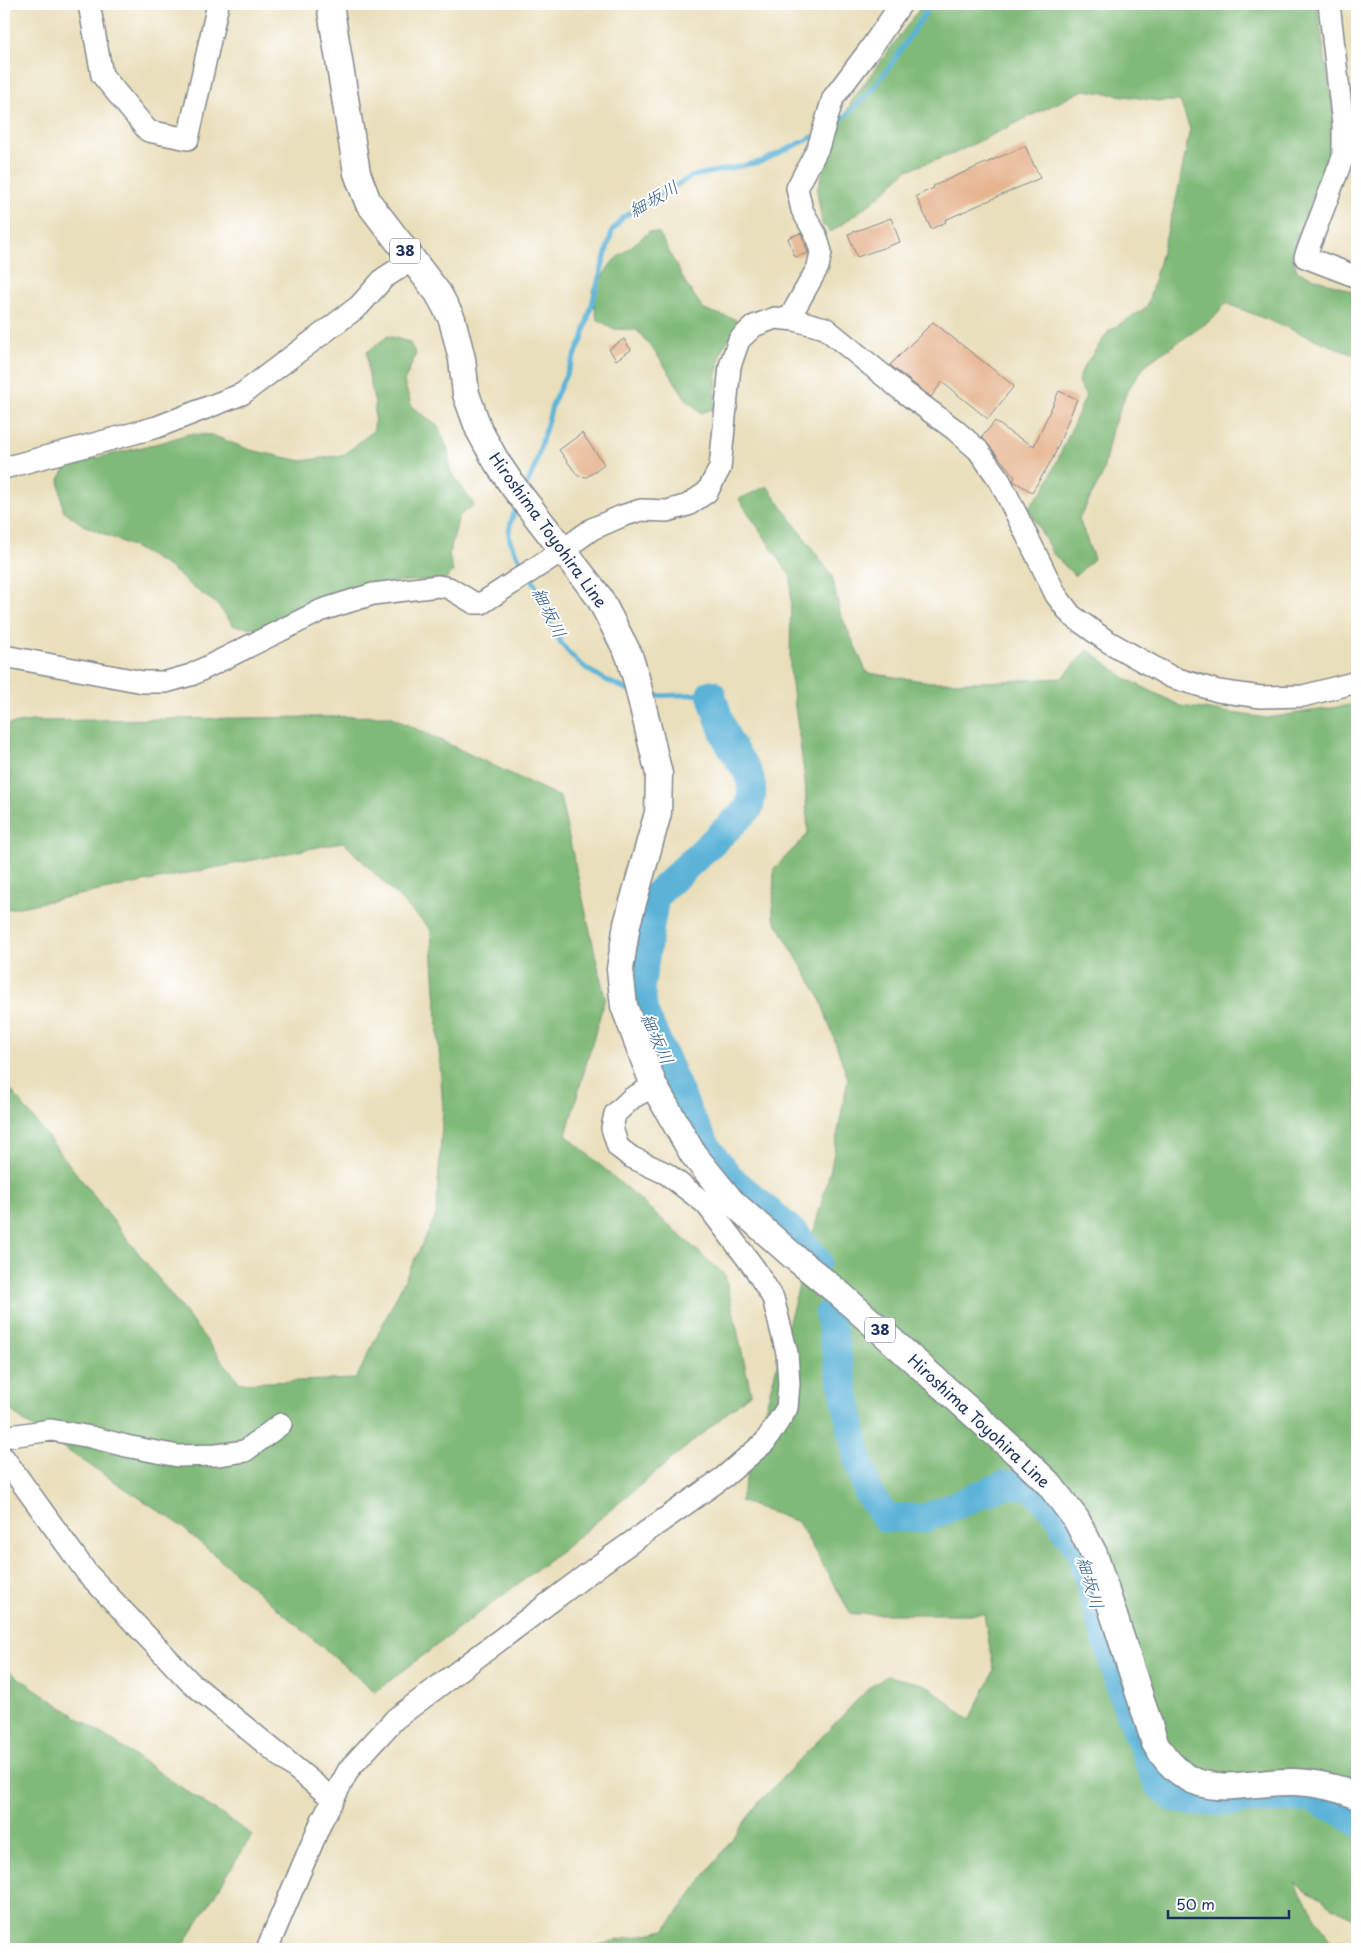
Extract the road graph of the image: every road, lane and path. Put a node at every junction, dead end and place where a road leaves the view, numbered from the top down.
1 (89, 4) edge
2 (218, 4) edge
3 (330, 4) edge
4 (901, 4) edge
5 (1329, 4) edge
6 (412, 260) junction
7 (1357, 276) edge
8 (789, 319) junction
9 (4, 468) edge
10 (563, 550) junction
11 (4, 656) edge
12 (1357, 682) edge
13 (654, 1086) junction
14 (281, 1424) dead end
15 (4, 1437) edge
16 (4, 1458) edge
17 (1357, 1796) edge
18 (332, 1799) junction
19 (267, 1949) edge

1 - 2 street
3 - 6 main road, Hiroshima Toyohira Line / 38
4 - 8 street
5 - 7 street
6 - 9 street
6 - 10 main road, Hiroshima Toyohira Line / 38
8 - 10 street
8 - 12 street
10 - 11 street
10 - 13 main road, Hiroshima Toyohira Line / 38
13 - 17 main road, Hiroshima Toyohira Line / 38
13 - 18 street
14 - 15 street
16 - 18 street
18 - 19 street

